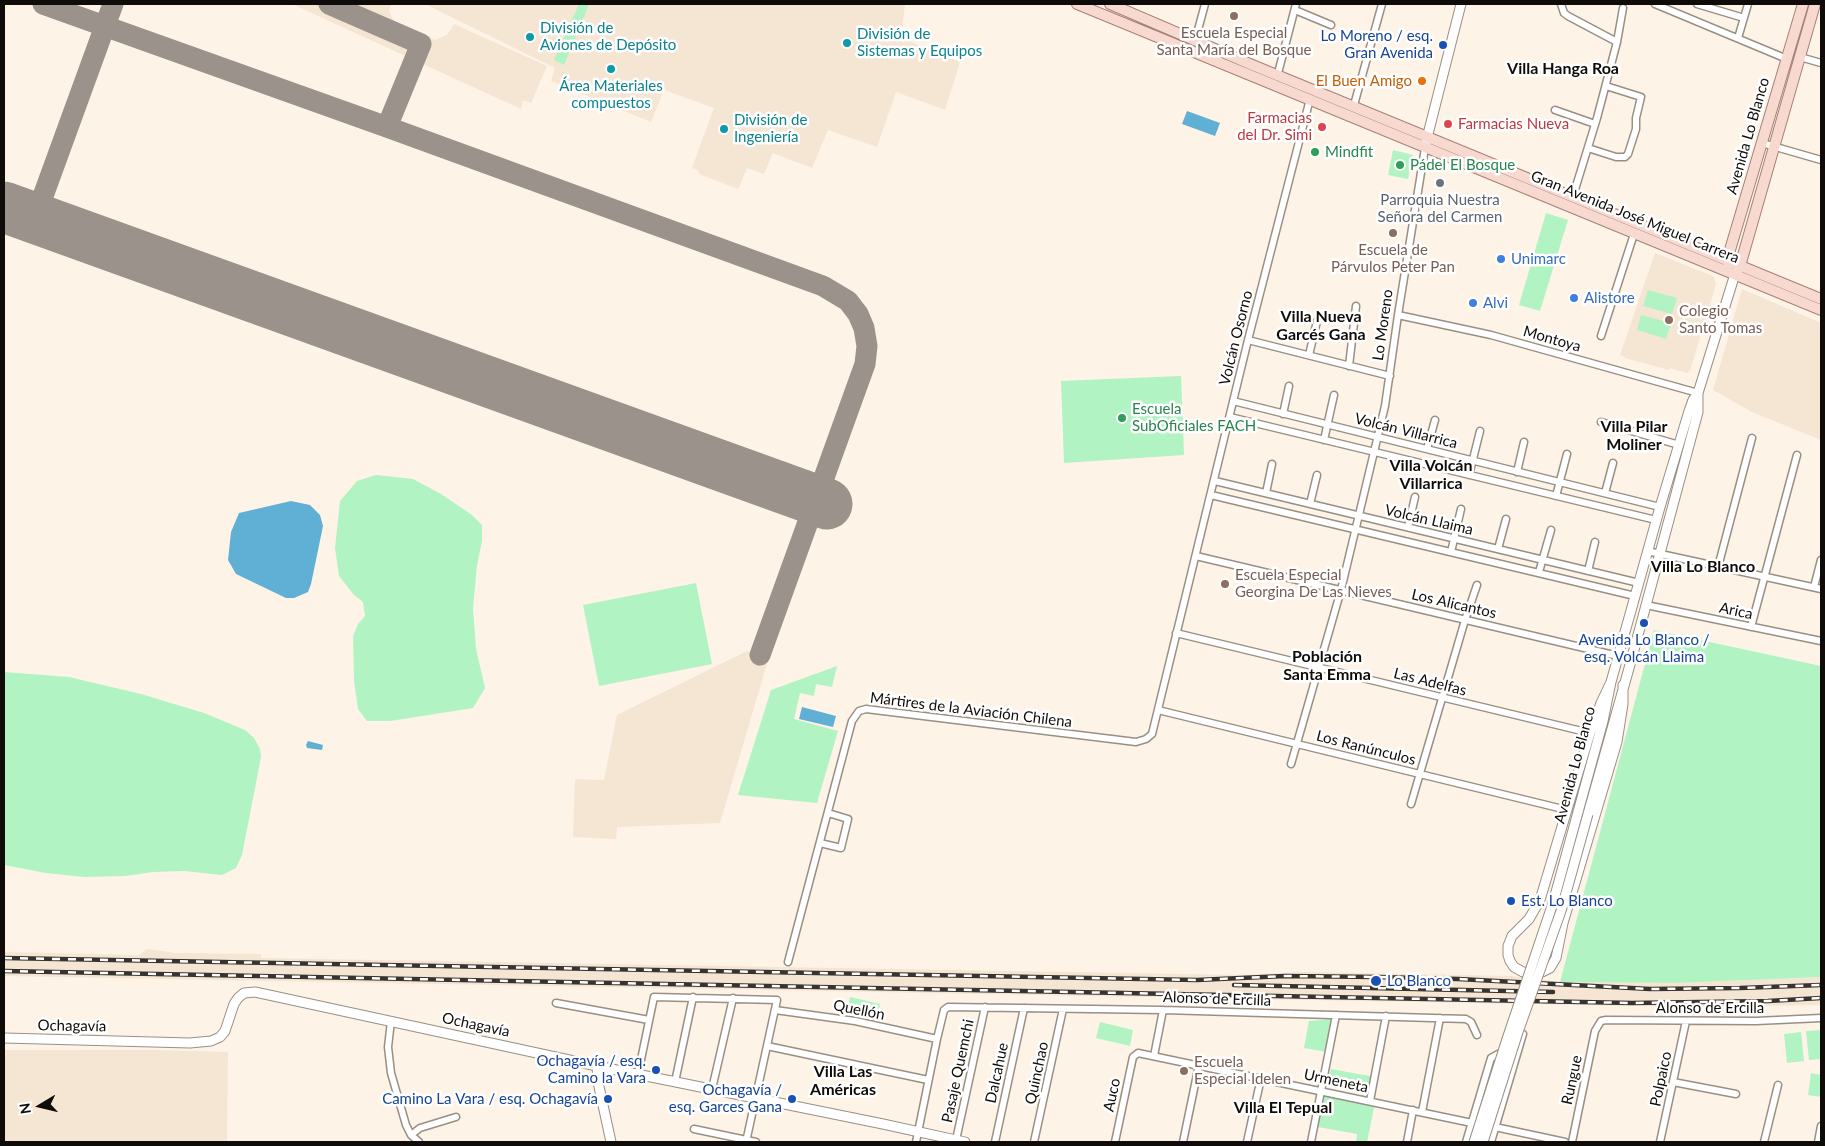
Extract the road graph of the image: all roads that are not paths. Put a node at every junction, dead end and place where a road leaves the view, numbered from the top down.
1 (1077, 4) edge
2 (1110, 4) edge
3 (1205, 4) edge
4 (1382, 4) edge
5 (1461, 4) edge
6 (1562, 4) edge
7 (1655, 4) edge
8 (1697, 4) edge
9 (1748, 4) edge
10 (1803, 4) edge
11 (1815, 4) edge
12 (1295, 7) edge
13 (1623, 8) dead end
14 (1744, 18) junction
15 (1331, 25) dead end
16 (1738, 38) junction
17 (1195, 40) junction
18 (1617, 42) junction
19 (1800, 56) junction
20 (1786, 59) junction
21 (1821, 63) edge
22 (1276, 79) junction
23 (1606, 86) junction
24 (1310, 99) junction
25 (1354, 105) junction
26 (1555, 110) dead end
27 (1595, 124) junction
28 (1426, 136) junction
29 (1762, 143) junction
30 (1774, 146) junction
31 (1425, 148) junction
32 (1588, 148) junction
33 (1821, 160) edge
34 (1573, 196) junction
35 (1634, 234) junction
36 (1727, 260) junction
37 (1738, 270) junction
38 (1821, 299) edge
39 (1356, 306) dead end
40 (1821, 310) edge
41 (1398, 315) junction
42 (1317, 321) dead end
43 (1601, 336) dead end
44 (1248, 340) junction
45 (1309, 353) junction
46 (1349, 363) junction
47 (1390, 376) junction
48 (1289, 386) dead end
49 (1698, 394) junction
50 (1334, 395) dead end
51 (1233, 402) junction
52 (1282, 414) junction
53 (1230, 417) junction
54 (1435, 420) dead end
55 (1600, 422) dead end
56 (1327, 425) junction
57 (1480, 431) dead end
58 (1377, 437) junction
59 (1752, 438) dead end
60 (1324, 440) junction
61 (1524, 442) dead end
62 (1678, 445) junction
63 (1428, 449) junction
64 (1374, 452) junction
65 (1568, 454) dead end
66 (1797, 456) dead end
67 (1473, 461) junction
68 (1613, 463) dead end
69 (1272, 464) dead end
70 (1517, 472) junction
71 (1317, 474) dead end
72 (1470, 475) junction
73 (1215, 481) junction
74 (1560, 482) junction
75 (1266, 493) junction
76 (1605, 493) junction
77 (1211, 495) junction
78 (1556, 496) junction
79 (1415, 497) dead end
80 (1310, 504) junction
81 (1660, 507) junction
82 (1461, 509) dead end
83 (1360, 516) junction
84 (1506, 519) dead end
85 (1656, 520) junction
86 (1408, 528) junction
87 (1356, 529) junction
88 (1551, 530) dead end
89 (1454, 538) junction
90 (1595, 542) dead end
91 (1498, 549) junction
92 (1647, 551) junction
93 (1451, 552) junction
94 (1660, 555) junction
95 (1196, 556) junction
96 (1542, 560) junction
97 (1821, 560) edge
98 (1718, 567) junction
99 (1588, 571) junction
100 (1539, 572) junction
101 (1765, 577) junction
102 (1638, 583) junction
103 (1477, 585) dead end
104 (1818, 588) edge
105 (1341, 590) junction
106 (1635, 596) junction
107 (1646, 605) junction
108 (1465, 620) junction
109 (1751, 627) junction
110 (1176, 633) junction
111 (1821, 641) edge
112 (1618, 656) junction
113 (1319, 667) junction
114 (1611, 682) junction
115 (1623, 685) junction
116 (1442, 698) junction
117 (1158, 710) junction
118 (1153, 730) joint
119 (1590, 734) junction
120 (1297, 744) junction
121 (1291, 764) dead end
122 (1420, 774) junction
123 (1411, 804) dead end
124 (1567, 810) junction
125 (828, 813) junction
126 (820, 843) junction
127 (788, 962) dead end
128 (693, 997) junction
129 (733, 998) junction
130 (556, 1003) dead end
131 (985, 1007) junction
132 (1024, 1008) junction
133 (1064, 1009) junction
134 (775, 1010) junction
135 (1163, 1010) junction
136 (1336, 1015) junction
137 (1386, 1016) junction
138 (1440, 1018) junction
139 (1821, 1018) edge
140 (649, 1020) junction
141 (391, 1021) junction
142 (1686, 1021) junction
143 (1598, 1023) joint
144 (1478, 1034) dead end
145 (1523, 1034) dead end
146 (4, 1038) edge
147 (937, 1039) junction
148 (767, 1046) junction
149 (1136, 1054) joint
150 (1154, 1056) junction
151 (1515, 1060) junction
152 (1198, 1065) junction
153 (597, 1066) junction
154 (638, 1074) junction
155 (1261, 1078) junction
156 (928, 1080) junction
157 (675, 1082) junction
158 (1673, 1082) junction
159 (1778, 1085) dead end
160 (712, 1089) junction
161 (1322, 1091) junction
162 (1736, 1094) dead end
163 (755, 1098) junction
164 (1370, 1101) junction
165 (1413, 1110) junction
166 (1422, 1112) junction
167 (456, 1117) dead end
168 (1472, 1122) junction
169 (1821, 1126) edge
170 (1495, 1127) junction
171 (694, 1130) dead end
172 (918, 1132) junction
173 (412, 1135) junction
174 (746, 1141) edge
175 (961, 1141) edge
176 (419, 1142) edge
177 (611, 1142) edge
178 (756, 1142) edge
179 (916, 1142) edge
180 (995, 1142) edge
181 (1034, 1142) edge
182 (1115, 1142) edge
183 (1183, 1142) edge
184 (1247, 1142) edge
185 (1311, 1142) edge
186 (1407, 1142) edge
187 (1466, 1142) edge
188 (1474, 1142) edge
189 (1483, 1142) edge
190 (1491, 1142) edge
191 (1565, 1142) edge
192 (1572, 1142) edge
193 (1660, 1142) edge
194 (1764, 1142) edge
195 (1818, 1142) edge

1 - 22 main road, Gran Avenida José Miguel Carrera
2 - 17 main road, Gran Avenida José Miguel Carrera
3 - 17 street
4 - 25 street
5 - 28 main road, Lo Moreno
6 - 18 street
7 - 16 street
8 - 14 street
9 - 14 street
10 - 20 main road, Avenida Lo Blanco
11 - 19 main road, Avenida Lo Blanco
12 - 15 street
12 - 22 street
13 - 18 street
14 - 16 street
16 - 20 street
17 - 22 main road, Gran Avenida José Miguel Carrera
18 - 23 street
19 - 21 street
19 - 30 main road, Avenida Lo Blanco
20 - 29 main road, Avenida Lo Blanco
22 - 24 main road, Gran Avenida José Miguel Carrera
22 - 25 main road, Gran Avenida José Miguel Carrera
23 - 27 street
23 - 32 street
24 - 31 main road, Gran Avenida José Miguel Carrera
24 - 44 street, Volcán Osorno
25 - 28 main road, Gran Avenida José Miguel Carrera
26 - 27 street
27 - 32 street
28 - 31 main road, Lo Moreno
28 - 34 main road, Gran Avenida José Miguel Carrera
29 - 30 street
29 - 36 main road, Avenida Lo Blanco
30 - 33 street
30 - 37 main road, Avenida Lo Blanco
31 - 35 main road, Gran Avenida José Miguel Carrera
31 - 41 street, Lo Moreno
32 - 34 street
34 - 36 main road, Gran Avenida José Miguel Carrera
35 - 37 main road, Gran Avenida José Miguel Carrera
35 - 43 street
36 - 37 main road, Gran Avenida José Miguel Carrera
37 - 38 main road, Gran Avenida José Miguel Carrera
37 - 40 main road, Gran Avenida José Miguel Carrera
37 - 49 main road, Avenida Lo Blanco
39 - 46 street
41 - 47 street, Lo Moreno
41 - 49 street, Montoya
42 - 45 street
44 - 45 street
44 - 51 street, Volcán Osorno
45 - 46 street
46 - 47 street
47 - 58 street, Lo Moreno
48 - 52 street
49 - 62 main road, Avenida Lo Blanco
49 - 94 main road, Avenida Lo Blanco
50 - 56 street
51 - 52 street, Volcán Villarrica
51 - 53 street, Volcán Osorno
52 - 56 street, Volcán Villarrica
53 - 60 street, Volcán Villarrica
53 - 73 street, Volcán Osorno
54 - 63 street
55 - 62 street
56 - 58 street, Volcán Villarrica
56 - 60 street
57 - 67 street
58 - 63 street, Volcán Villarrica
58 - 64 street, Lo Moreno
59 - 98 street
60 - 64 street, Volcán Villarrica
61 - 70 street
62 - 81 main road, Avenida Lo Blanco
63 - 67 street, Volcán Villarrica
64 - 72 street, Volcán Villarrica
64 - 83 street, Lo Moreno
65 - 74 street
66 - 101 street
67 - 70 street, Volcán Villarrica
67 - 72 street
68 - 76 street
69 - 75 street
70 - 74 street, Volcán Villarrica
71 - 80 street
72 - 78 street, Volcán Villarrica
73 - 75 street, Volcán Llaima
73 - 77 street, Volcán Osorno
74 - 76 street, Volcán Villarrica
74 - 78 street
75 - 80 street, Volcán Llaima
76 - 81 street, Volcán Villarrica
77 - 87 street, Volcán Llaima
77 - 95 street, Volcán Osorno
78 - 85 street, Volcán Villarrica
79 - 86 street
80 - 83 street, Volcán Llaima
81 - 85 main road, Avenida Lo Blanco
82 - 89 street
83 - 86 street, Volcán Llaima
83 - 87 street, Lo Moreno
84 - 91 street
85 - 92 main road, Avenida Lo Blanco
86 - 89 street, Volcán Llaima
87 - 93 street, Volcán Llaima
87 - 105 street, Lo Moreno
88 - 96 street
89 - 91 street, Volcán Llaima
89 - 93 street
90 - 99 street
91 - 96 street, Volcán Llaima
92 - 94 street
92 - 102 main road, Avenida Lo Blanco
93 - 100 street, Volcán Llaima
94 - 98 street
94 - 107 main road, Avenida Lo Blanco
95 - 105 street, Los Alicantos
95 - 110 street, Volcán Osorno
96 - 99 street, Volcán Llaima
96 - 100 street
97 - 104 street
98 - 101 street
99 - 102 street, Volcán Llaima
100 - 106 street, Volcán Llaima
101 - 104 street
101 - 109 street
102 - 106 main road, Avenida Lo Blanco
103 - 108 street
105 - 108 street, Los Alicantos
105 - 113 street, Lo Moreno
106 - 112 main road, Avenida Lo Blanco
107 - 109 street, Arica
107 - 115 main road, Avenida Lo Blanco
108 - 112 street, Los Alicantos
108 - 116 street
109 - 111 street, Arica
110 - 113 street, Las Adelfas
110 - 117 street, Volcán Osorno
112 - 114 main road, Avenida Lo Blanco
113 - 116 street, Las Adelfas
113 - 120 street, Lo Moreno
114 - 119 main road
114 - 188 main road, Avenida Lo Blanco, bridge
115 - 124 main road
115 - 189 main road, Avenida Lo Blanco, bridge
116 - 119 street, Las Adelfas
116 - 122 street
117 - 118 street, Volcán Osorno
117 - 120 street, Los Ranúnculos
118 - 125 street, Mártires de la Aviación Chilena
119 - 124 main road
120 - 121 street, Lo Moreno
120 - 122 street, Los Ranúnculos
122 - 123 street
122 - 124 street, Los Ranúnculos
125 - 126 street, Mártires de la Aviación Chilena
125 - 126 street
126 - 127 street, Mártires de la Aviación Chilena
128 - 129 street
128 - 140 street
128 - 157 street
129 - 134 street
129 - 160 street
130 - 140 street
131 - 132 street, Alonso de Ercilla
131 - 147 street, Alonso de Ercilla
131 - 175 street, Pasaje Quemchi
132 - 133 street, Alonso de Ercilla
132 - 180 street, Dalcahue
133 - 135 street, Alonso de Ercilla
133 - 181 street, Quinchao
134 - 147 street, Quellón
134 - 148 street
135 - 136 street, Alonso de Ercilla
135 - 150 street
136 - 137 street, Alonso de Ercilla
136 - 161 street
137 - 138 street, Alonso de Ercilla
137 - 164 street
138 - 144 street, Alonso de Ercilla
138 - 166 street
139 - 142 street, Alonso de Ercilla
140 - 154 street
141 - 146 main road, Ochagavía
141 - 153 main road, Ochagavía
141 - 173 street
142 - 143 street, Alonso de Ercilla
142 - 158 street, Polpaico
143 - 192 street, Rungue
145 - 151 street
147 - 156 street
148 - 156 street
148 - 163 street
149 - 150 street, Urmeneta
149 - 182 street, Auco
150 - 152 street, Urmeneta
151 - 168 street
151 - 170 street
152 - 155 street, Urmeneta
152 - 183 street
153 - 154 main road, Ochagavía
153 - 177 main road
154 - 157 main road, Ochagavía
155 - 161 street, Urmeneta
155 - 184 street
156 - 172 street
157 - 160 main road, Ochagavía
158 - 162 street
158 - 193 street, Polpaico
159 - 194 street
160 - 163 main road, Ochagavía
161 - 164 street, Urmeneta
161 - 185 street
163 - 172 main road, Ochagavía
163 - 174 street
164 - 165 street, Urmeneta
165 - 166 street, Urmeneta
165 - 186 street
166 - 168 street, Urmeneta
167 - 173 street
168 - 187 street
169 - 195 street
170 - 190 street
170 - 191 street
171 - 174 street
172 - 175 main road, Ochagavía
172 - 179 street
173 - 176 street
174 - 178 street

